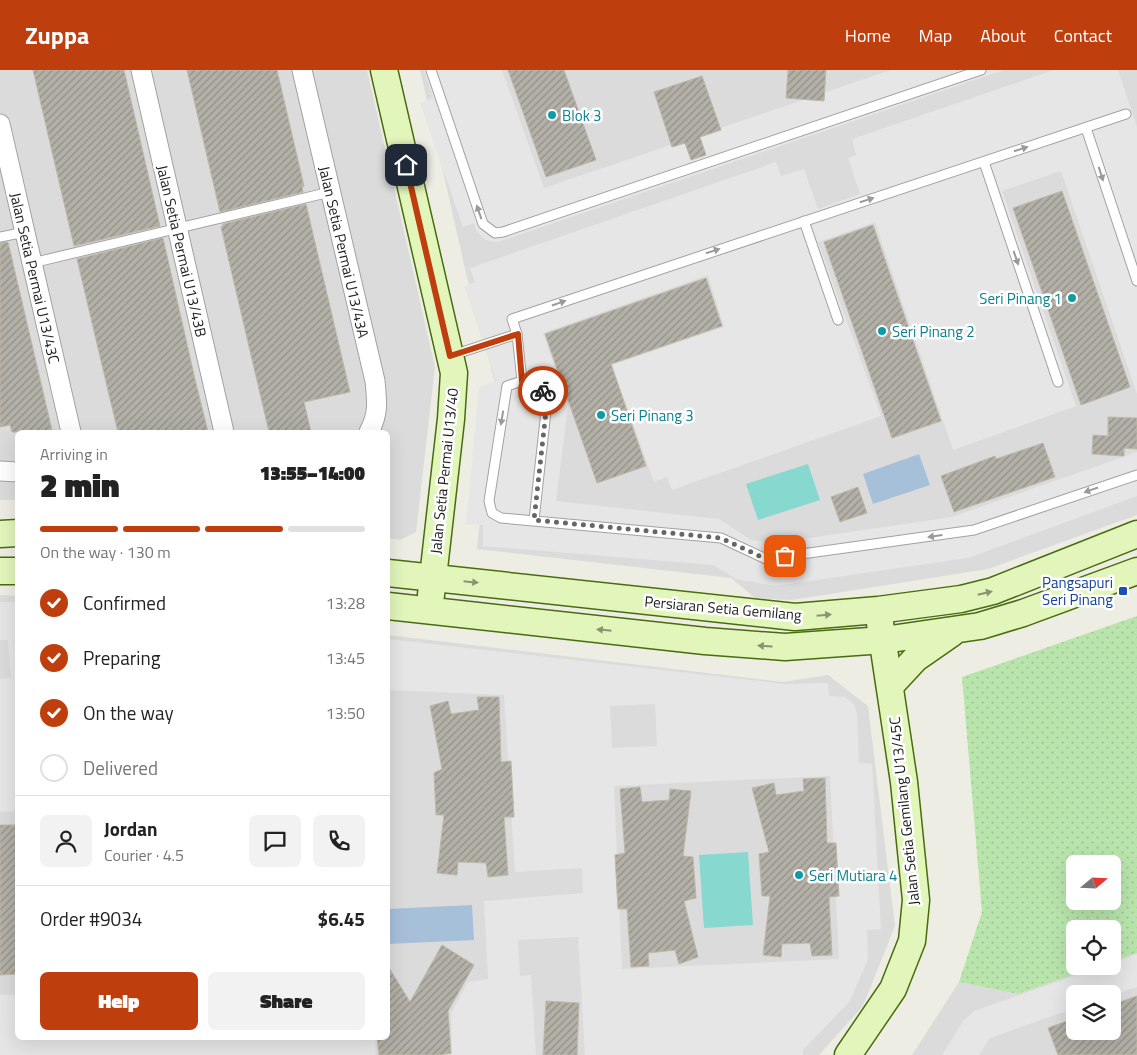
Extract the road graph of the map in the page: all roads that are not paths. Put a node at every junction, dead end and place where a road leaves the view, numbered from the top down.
1 (141, 70) edge
2 (302, 70) edge
3 (384, 70) edge
4 (432, 70) edge
5 (981, 70) edge
6 (1126, 114) dead end
7 (0, 124) edge
8 (1086, 128) junction
9 (984, 162) junction
10 (330, 192) junction
11 (804, 220) junction
12 (177, 228) junction
13 (25, 232) junction
14 (0, 237) edge
15 (32, 263) junction
16 (1137, 281) edge
17 (838, 320) dead end
18 (518, 334) junction
19 (450, 356) junction
20 (522, 381) junction
21 (1058, 382) dead end
22 (71, 430) edge
23 (224, 430) edge
24 (370, 430) edge
25 (0, 471) edge
26 (15, 472) edge
27 (1137, 475) edge
28 (534, 520) junction
29 (15, 533) edge
30 (0, 534) edge
31 (1137, 534) edge
32 (15, 571) edge
33 (1137, 571) edge
34 (0, 572) edge
35 (390, 573) edge
36 (432, 578) junction
37 (390, 606) edge
38 (429, 610) junction
39 (878, 610) junction
40 (956, 630) junction
41 (884, 640) junction
42 (843, 643) junction
43 (890, 686) junction
44 (848, 1055) edge

1 - 12 street, Jalan Setia Permai U13/43B
2 - 10 street, Jalan Setia Permai U13/43A
3 - 19 street, Jalan Setia Permai U13/40
5 -> 4 lane
6 - 8 lane
7 - 13 street, Jalan Setia Permai U13/43C
9 -> 8 lane
8 -> 16 lane
11 -> 9 lane
9 -> 21 lane
10 - 12 lane
10 - 24 street, Jalan Setia Permai U13/43A
11 - 17 lane
18 -> 11 lane
12 - 15 lane
12 - 23 street, Jalan Setia Permai U13/43B
13 - 14 lane
13 - 15 street, Jalan Setia Permai U13/43C
15 - 22 street, Jalan Setia Permai U13/43C
18 - 19 lane
18 - 20 lane
19 - 36 street, Jalan Setia Permai U13/40
20 - 28 lane
20 -> 28 lane
25 - 26 street
27 -> 28 lane
29 - 30 street
39 -> 31 street, Persiaran Setia Gemilang
32 - 34 street
33 - 40 street, Persiaran Setia Gemilang
35 - 36 street, Persiaran Setia Gemilang
36 - 38 street, Jalan Setia Permai U13/40
36 -> 39 street, Persiaran Setia Gemilang
37 - 38 street, Persiaran Setia Gemilang
42 -> 38 street, Persiaran Setia Gemilang
39 - 41 street, Jalan Setia Gemilang U13/45C
40 - 41 street, Persiaran Setia Gemilang
40 - 43 street
41 - 42 street, Persiaran Setia Gemilang
41 - 43 street, Jalan Setia Gemilang U13/45C
42 - 43 street
43 - 44 street, Jalan Setia Gemilang U13/45C

